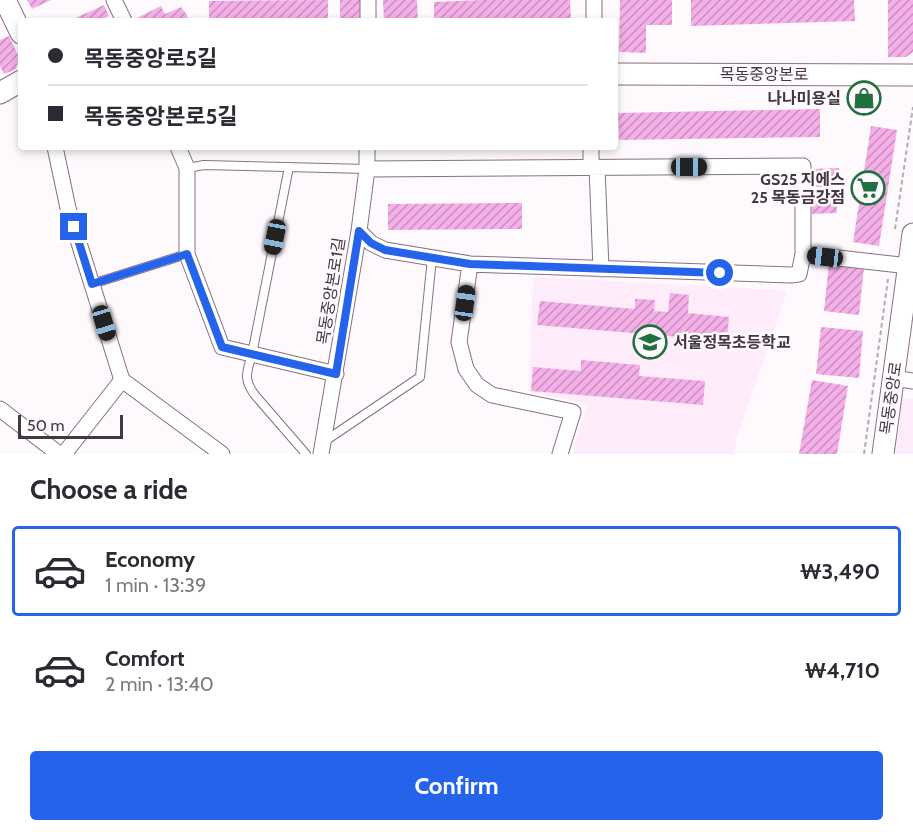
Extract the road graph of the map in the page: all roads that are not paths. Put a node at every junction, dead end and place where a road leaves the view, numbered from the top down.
1 (5, 0) edge
2 (114, 0) edge
3 (368, 0) edge
4 (594, 0) edge
5 (123, 18) edge
6 (368, 18) edge
7 (594, 18) edge
8 (18, 27) edge
9 (618, 74) edge
10 (913, 75) edge
11 (18, 83) edge
12 (0, 93) edge
13 (56, 150) edge
14 (179, 150) edge
15 (368, 150) edge
16 (591, 150) edge
17 (289, 167) junction
18 (594, 167) junction
19 (187, 168) junction
20 (367, 169) junction
21 (359, 231) junction
22 (913, 234) edge
23 (187, 254) junction
24 (803, 254) junction
25 (432, 258) junction
26 (470, 264) junction
27 (909, 266) junction
28 (602, 269) junction
29 (92, 284) junction
30 (252, 354) junction
31 (336, 374) junction
32 (122, 380) junction
33 (903, 380) edge
34 (0, 409) edge
35 (323, 448) edge
36 (59, 454) edge
37 (64, 454) edge
38 (222, 454) edge
39 (306, 454) edge
40 (560, 454) edge
41 (883, 454) edge

1 - 8 street
2 - 5 street
3 - 6 street
4 - 7 street
9 - 10 street, 목동중앙본로
11 - 12 street
13 - 29 street
14 - 19 street
15 - 20 street, 목동중앙본로1길
16 - 18 street
17 - 19 lane
17 - 20 lane
17 - 30 lane
18 - 20 street
18 - 24 street
18 - 28 street
19 - 23 street
20 - 21 street, 목동중앙본로1길
21 - 25 street
21 - 31 street, 목동중앙본로1길
22 - 27 street, 목동중앙로
23 - 29 lane
23 - 30 street
24 - 27 street
24 - 28 street
25 - 26 street
25 - 35 lane
26 - 28 street
26 - 40 street
27 - 33 street, 목동중앙로
29 - 32 street
30 - 31 street
30 - 39 lane
31 - 35 street, 목동중앙본로1길
32 - 37 street
32 - 38 street
33 - 41 street, 목동중앙로
34 - 36 street

